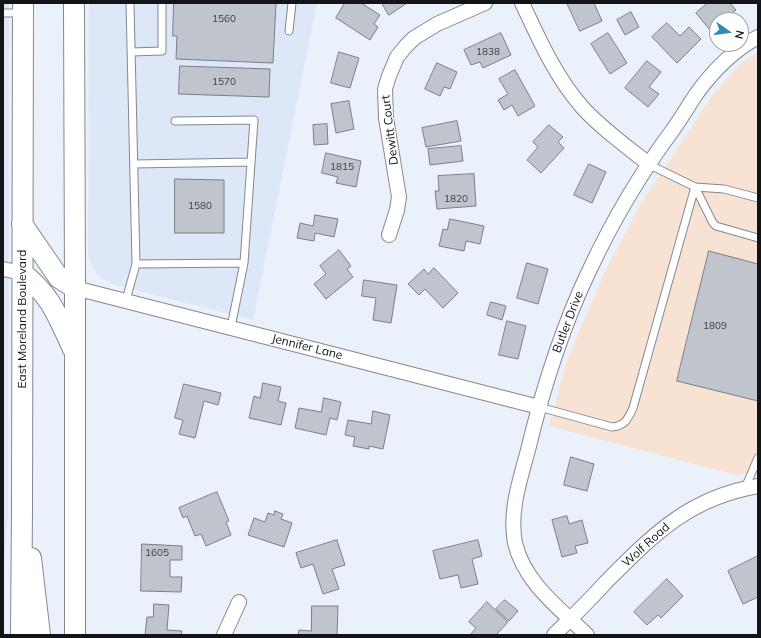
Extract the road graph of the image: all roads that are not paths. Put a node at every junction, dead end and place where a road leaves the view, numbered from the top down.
1 (130, 3) edge
2 (162, 3) edge
3 (292, 3) edge
4 (485, 3) edge
5 (522, 3) edge
6 (73, 5) edge
7 (23, 8) edge
8 (3, 13) edge
9 (289, 31) dead end
10 (757, 38) edge
11 (132, 52) junction
12 (175, 122) dead end
13 (251, 162) junction
14 (134, 164) junction
15 (650, 165) junction
16 (695, 188) junction
17 (758, 198) edge
18 (22, 224) junction
19 (389, 235) dead end
20 (758, 238) edge
21 (136, 264) junction
22 (244, 264) junction
23 (3, 269) edge
24 (22, 273) junction
25 (75, 288) junction
26 (126, 300) junction
27 (231, 327) junction
28 (75, 355) junction
29 (538, 407) junction
30 (758, 458) edge
31 (752, 487) edge
32 (22, 509) junction
33 (239, 602) dead end
34 (570, 619) junction
35 (21, 635) edge
36 (40, 635) edge
37 (75, 635) edge
38 (224, 635) edge
39 (554, 635) edge
40 (587, 635) edge

1 - 11 lane
2 - 11 lane
3 - 9 lane
4 - 19 street, Dewitt Court
5 - 15 street
6 - 25 main road
7 - 8 lane
7 - 18 main road, East Moreland Boulevard
10 - 15 street, Butler Drive
11 - 14 lane
12 - 13 lane
13 - 14 lane
13 - 22 lane
14 - 21 lane
15 - 16 lane
15 - 29 street, Butler Drive
16 - 17 lane
16 - 20 lane
16 - 29 lane
18 - 24 main road, East Moreland Boulevard
18 - 25 main road
21 - 22 lane
21 - 26 lane
22 - 27 lane
23 - 24 street
24 - 28 main road
24 - 32 main road, East Moreland Boulevard
25 - 26 street, Jennifer Lane
25 - 28 main road
26 - 27 street, Jennifer Lane
27 - 29 street, Jennifer Lane
28 - 37 main road
29 - 34 street, Butler Drive
30 - 31 lane
31 - 34 street, Wolf Road
32 - 35 main road, East Moreland Boulevard
32 - 36 main road
33 - 38 street
34 - 39 street, Wolf Road
34 - 40 street, Butler Drive

